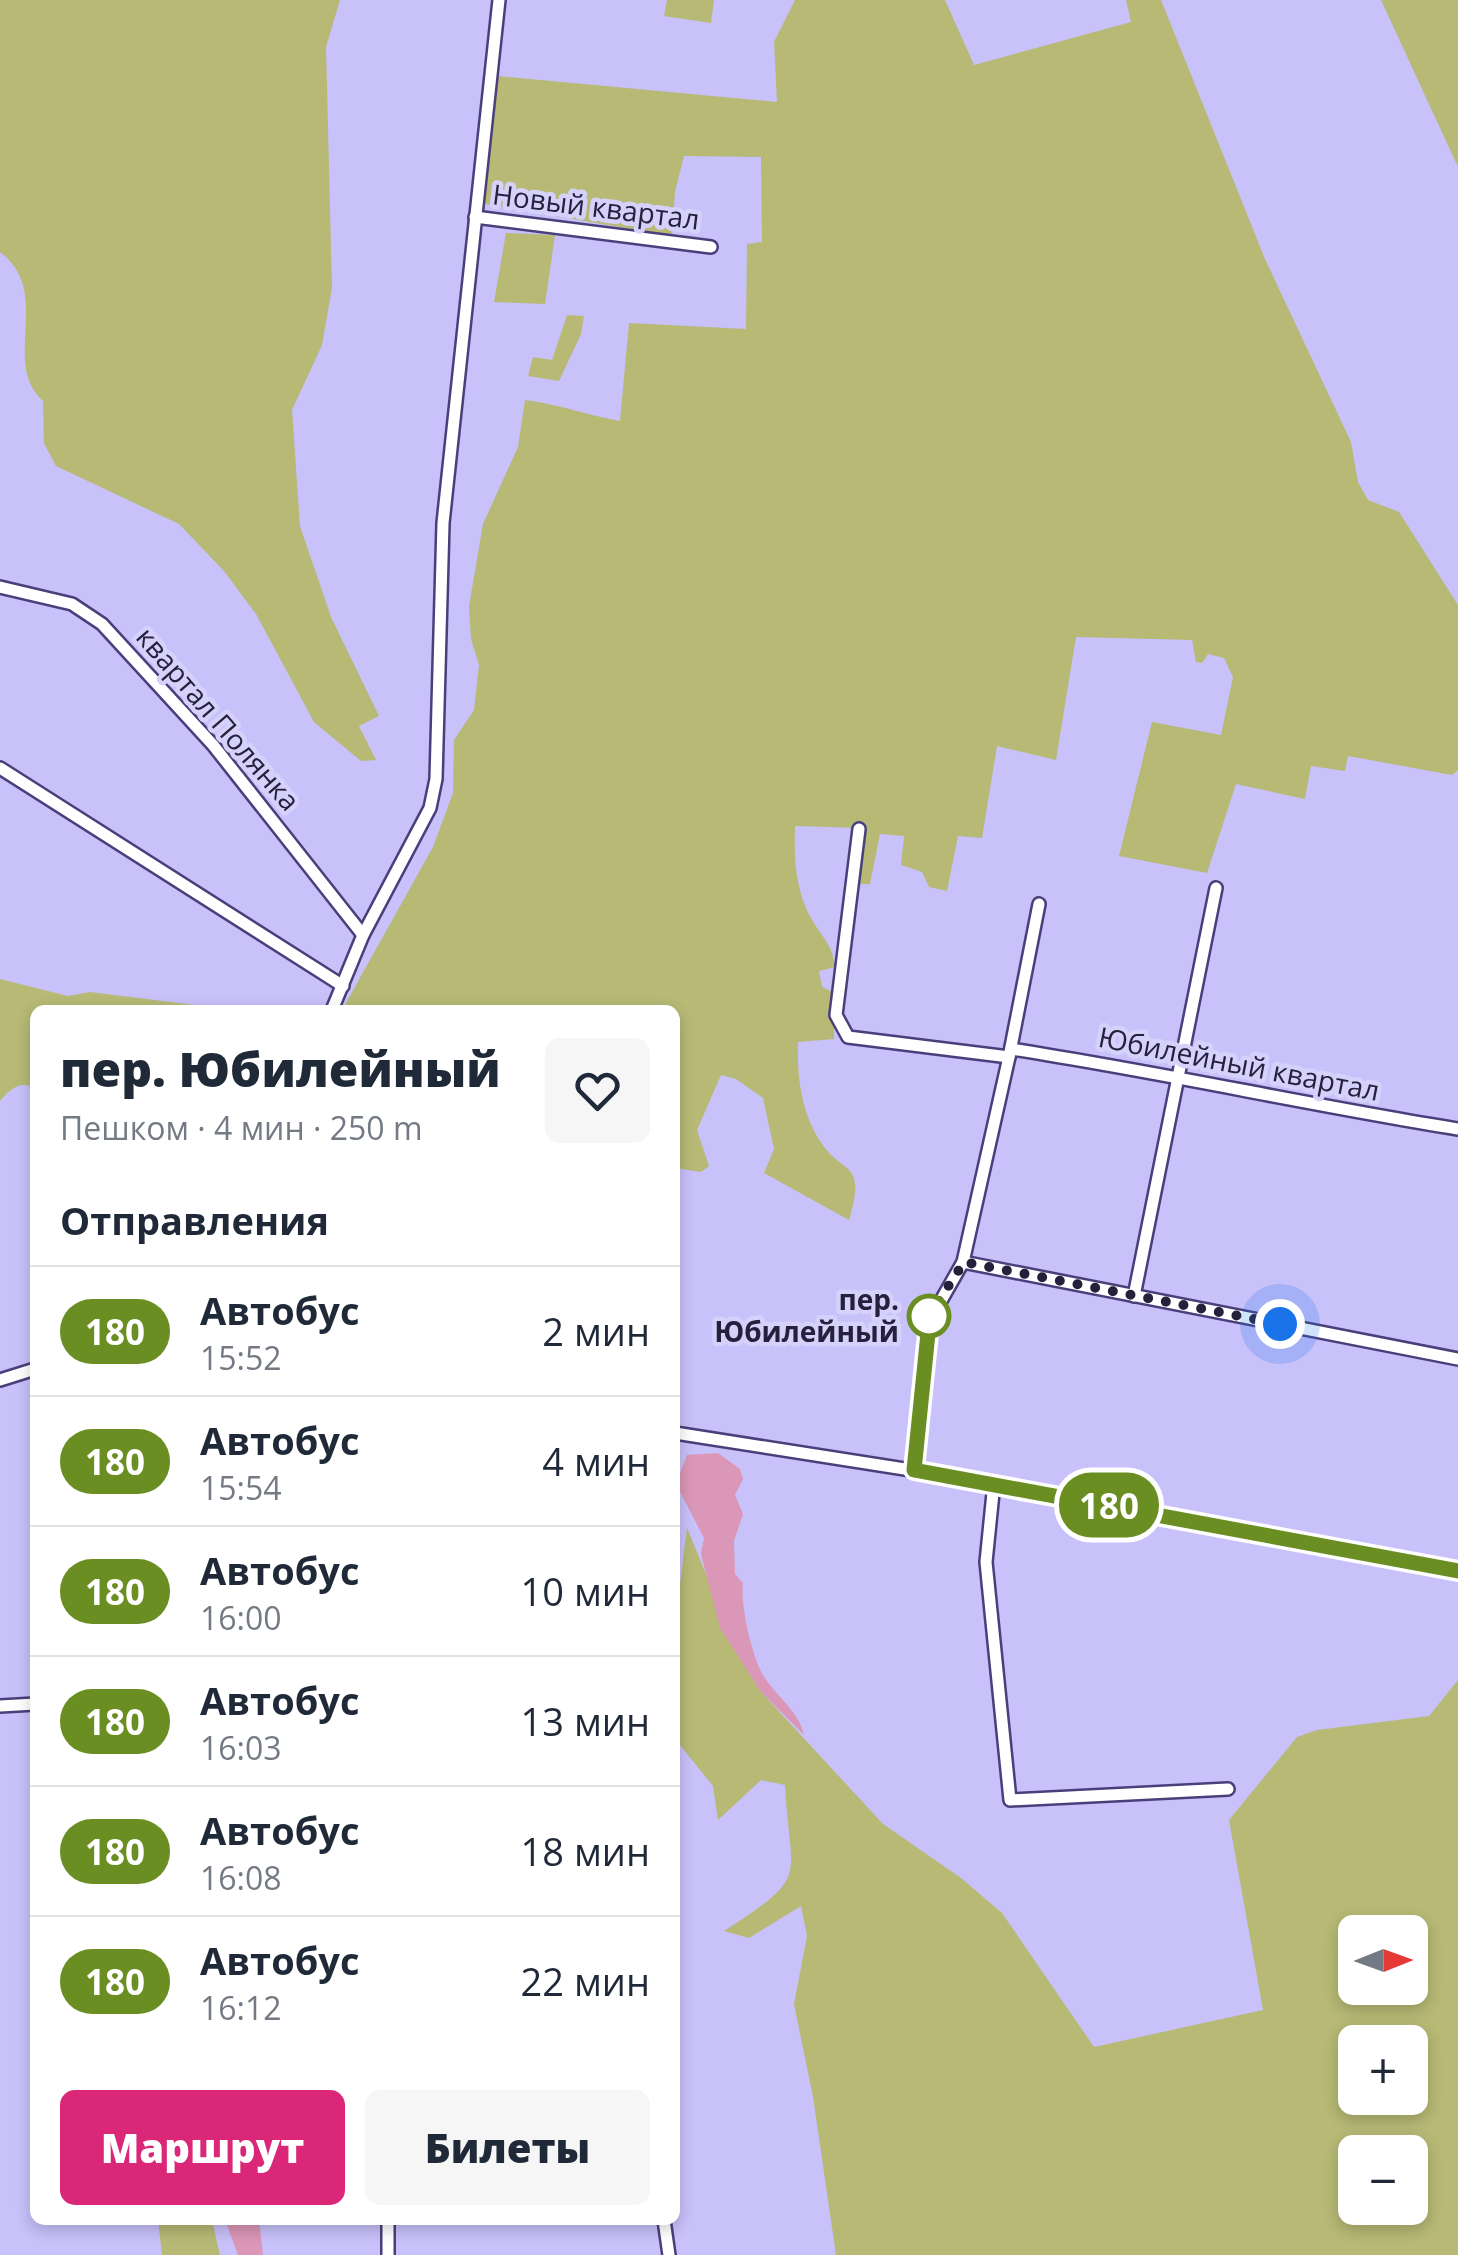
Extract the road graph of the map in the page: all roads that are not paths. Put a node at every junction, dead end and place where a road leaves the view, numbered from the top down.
1 (499, 0) edge
2 (475, 217) junction
3 (711, 247) dead end
4 (0, 587) edge
5 (0, 768) edge
6 (858, 830) dead end
7 (1216, 888) dead end
8 (1040, 904) dead end
9 (363, 935) junction
10 (343, 986) junction
11 (334, 1005) edge
12 (1010, 1053) junction
13 (1178, 1075) junction
14 (1458, 1129) edge
15 (964, 1262) junction
16 (1134, 1296) junction
17 (1458, 1359) edge
18 (30, 1371) edge
19 (0, 1380) edge
20 (680, 1434) edge
21 (914, 1470) junction
22 (994, 1483) junction
23 (1458, 1571) edge
24 (30, 1704) edge
25 (0, 1706) edge
26 (1228, 1789) dead end
27 (388, 2225) edge
28 (665, 2225) edge
29 (388, 2255) edge
30 (669, 2255) edge

1 - 2 street
2 - 3 street, Новый квартал
2 - 9 street
4 - 9 street, квартал Полянка
5 - 10 street
6 - 12 street, Юбилейный квартал
7 - 13 street
8 - 12 street
9 - 10 street
10 - 11 street
12 - 13 street, Юбилейный квартал
12 - 15 street
13 - 14 street, Юбилейный квартал
13 - 16 street
15 - 16 street
15 - 21 street
16 - 17 street
18 - 19 street
20 - 21 street
21 - 22 street
22 - 23 street
22 - 26 street
24 - 25 street
27 - 29 street
28 - 30 street

